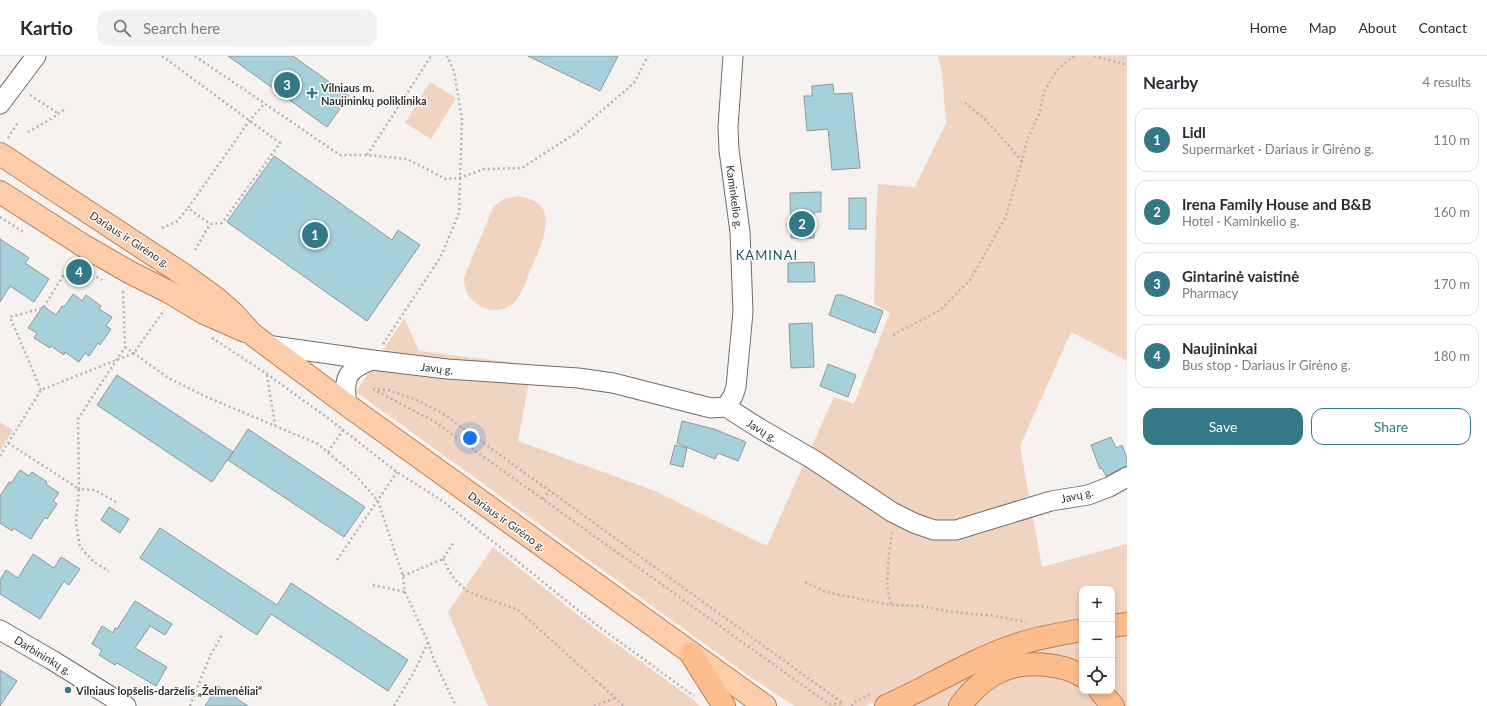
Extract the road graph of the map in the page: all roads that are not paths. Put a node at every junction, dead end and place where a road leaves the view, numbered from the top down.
1 (36, 56) edge
2 (733, 56) edge
3 (0, 104) edge
4 (2, 149) edge
5 (0, 192) edge
6 (259, 340) junction
7 (377, 353) junction
8 (347, 405) junction
9 (726, 407) junction
10 (1127, 478) edge
11 (1127, 624) edge
12 (1115, 626) edge
13 (0, 630) edge
14 (1079, 631) edge
15 (691, 654) junction
16 (1079, 674) edge
17 (1103, 694) edge
18 (126, 706) edge
19 (724, 706) edge
20 (765, 706) edge
21 (886, 706) edge
22 (960, 706) edge
23 (1113, 706) edge

1 - 3 street
2 - 9 street, Kaminkelio g.
4 - 6 main road, Dariaus ir Girėno g.
5 - 6 main road, Dariaus ir Girėno g.
6 - 7 street, Javų g.
6 - 8 main road, Dariaus ir Girėno g.
7 - 8 street
7 - 9 street, Javų g.
8 - 15 main road, Dariaus ir Girėno g.
9 - 10 street, Javų g.
11 - 12 highway
13 - 18 street, Darbininkų g.
14 - 21 highway
15 - 19 highway
15 - 20 main road, Dariaus ir Girėno g.
16 - 22 highway
17 - 23 highway

